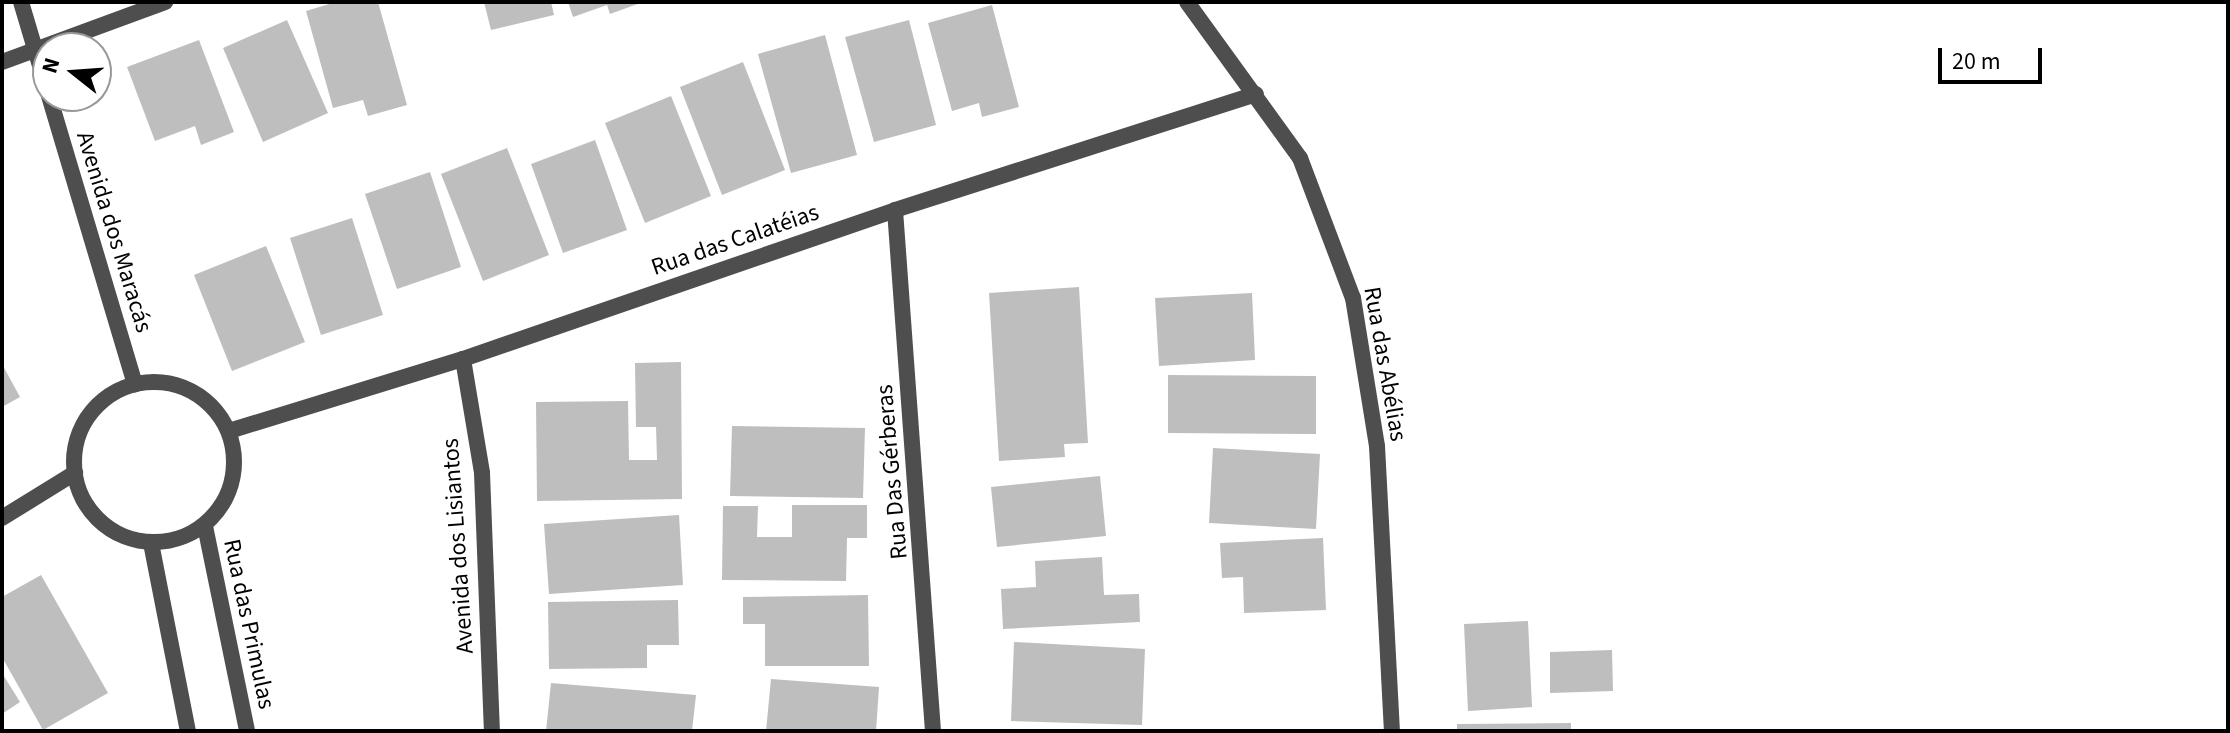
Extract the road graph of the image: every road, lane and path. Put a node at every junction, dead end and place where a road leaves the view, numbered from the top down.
1 (21, 2) edge
2 (165, 2) edge
3 (1187, 2) edge
4 (81, 32) edge
5 (32, 42) edge
6 (32, 50) edge
7 (2, 62) edge
8 (1256, 94) junction
9 (53, 112) edge
10 (895, 210) junction
11 (463, 359) junction
12 (135, 384) junction
13 (229, 431) junction
14 (75, 473) junction
15 (2, 518) edge
16 (205, 526) junction
17 (151, 543) junction
18 (188, 731) edge
19 (247, 731) edge
20 (492, 731) edge
21 (933, 731) edge
22 (1392, 731) edge

1 - 5 street, Avenida dos Maracás
2 - 4 street
3 - 8 street, Rua das Abélias
6 - 7 street
8 - 10 street, Rua das Calatéias
8 - 22 street, Rua das Abélias
9 - 12 street, Avenida dos Maracás
10 - 11 street, Rua das Calatéias
10 - 21 street, Rua Das Gérberas
11 - 13 street, Rua das Calatéias
11 - 20 street, Avenida dos Lisiantos
12 - 13 street
12 - 14 street
13 - 16 street
14 - 15 street
14 - 17 street
16 - 17 street
16 - 19 street, Rua das Primulas
17 - 18 street

